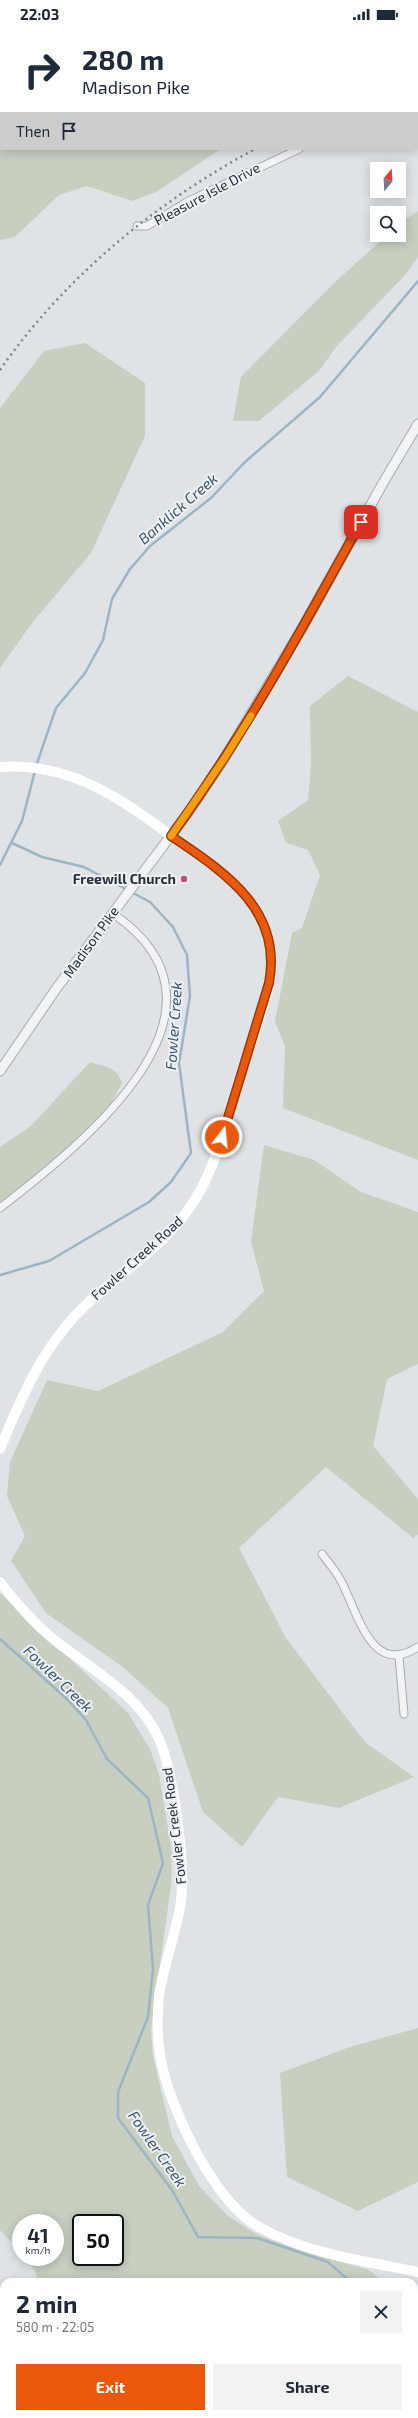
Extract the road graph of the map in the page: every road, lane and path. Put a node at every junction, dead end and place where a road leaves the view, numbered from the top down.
1 (297, 150) edge
2 (137, 226) dead end
3 (418, 424) edge
4 (3, 767) edge
5 (171, 836) junction
6 (112, 913) junction
7 (0, 1070) edge
8 (0, 1208) edge
9 (0, 1449) edge
10 (322, 1554) dead end
11 (0, 1582) edge
12 (418, 1648) edge
13 (399, 1657) junction
14 (404, 1714) dead end
15 (418, 2272) edge

1 - 2 street, Pleasure Isle Drive
3 - 5 street, Madison Pike
4 - 5 main road, Fowler Creek Road
5 - 6 street, Madison Pike
5 - 9 main road, Fowler Creek Road
6 - 7 street, Madison Pike
6 - 8 street
10 - 13 street
11 - 15 main road, Fowler Creek Road
12 - 13 street
13 - 14 street

